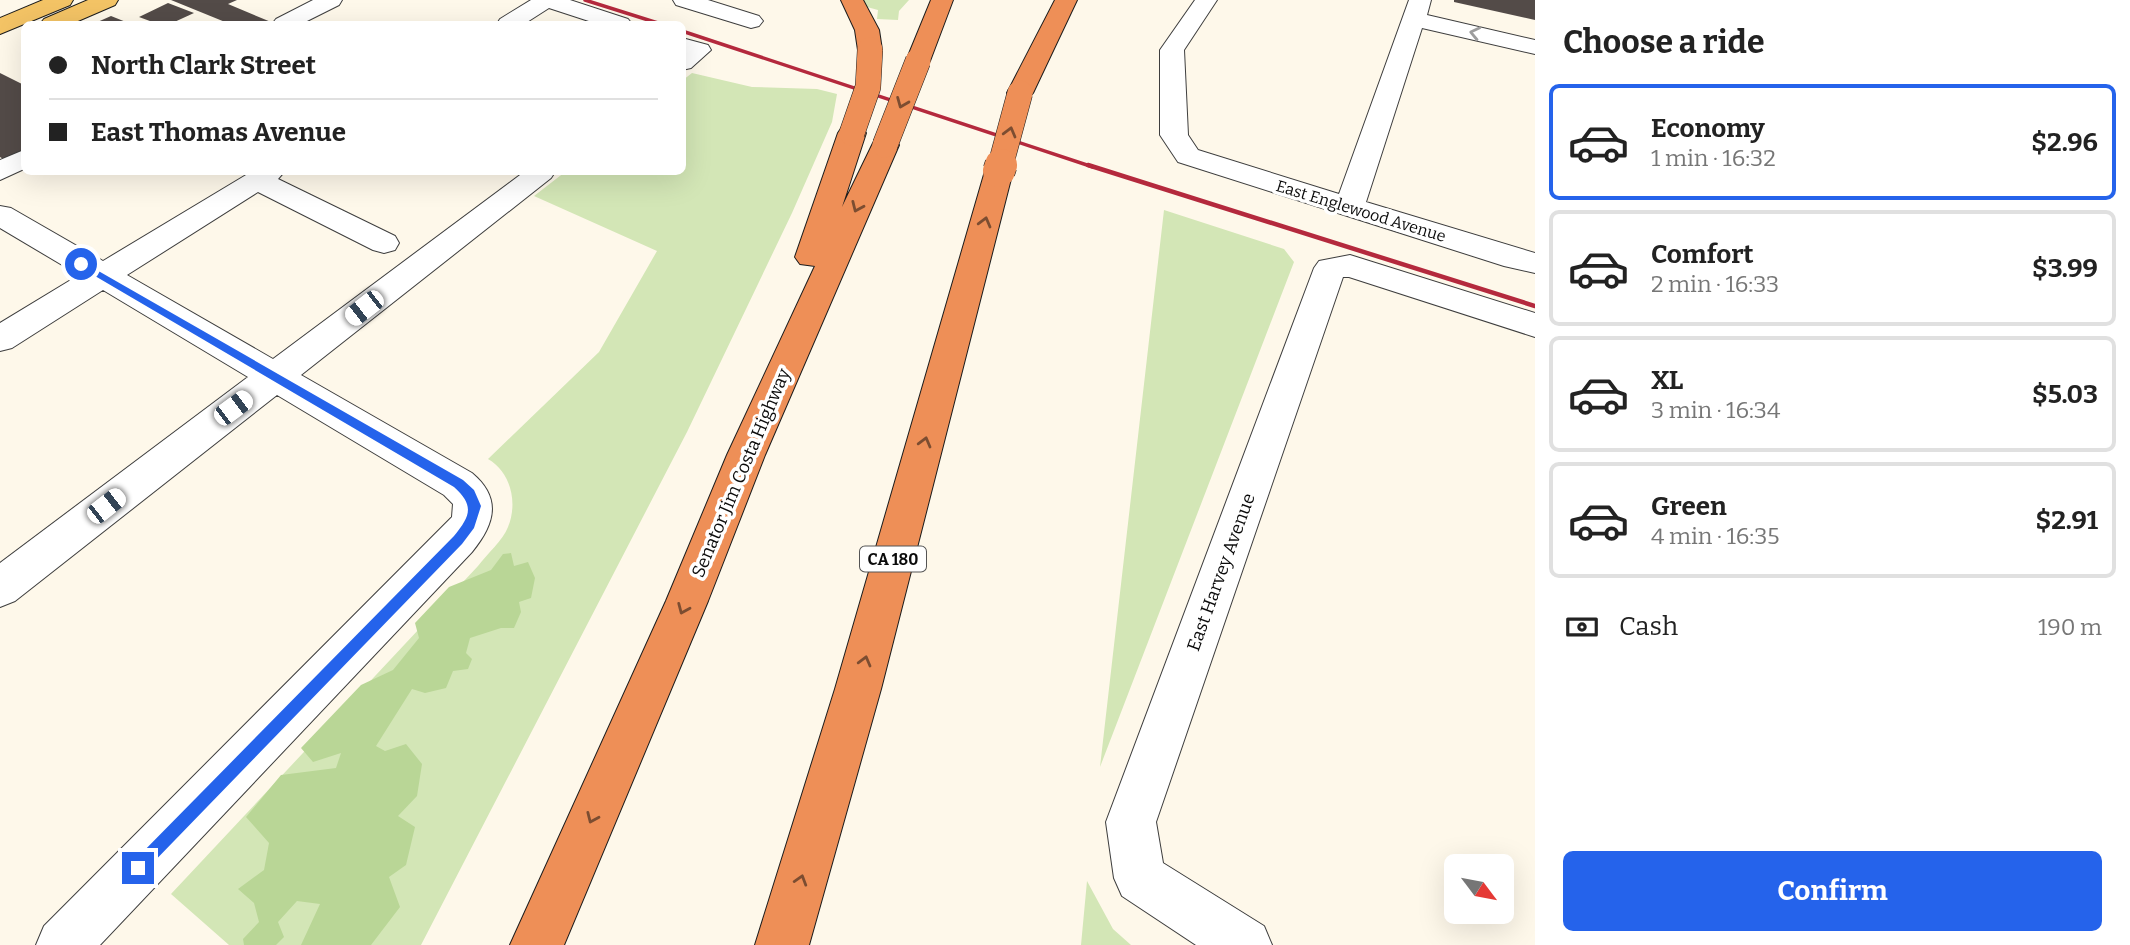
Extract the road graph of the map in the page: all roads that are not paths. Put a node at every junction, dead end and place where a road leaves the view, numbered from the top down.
1 (62, 0) edge
2 (107, 0) edge
3 (331, 0) edge
4 (547, 0) edge
5 (684, 0) edge
6 (852, 0) edge
7 (943, 0) edge
8 (1043, 0) edge
9 (1066, 0) edge
10 (1206, 0) edge
11 (1418, 7) edge
12 (751, 20) dead end
13 (59, 21) edge
14 (290, 21) edge
15 (513, 21) edge
16 (611, 21) edge
17 (9, 25) edge
18 (1535, 28) edge
19 (686, 46) edge
20 (1535, 47) edge
21 (0, 48) edge
22 (686, 60) edge
23 (1020, 93) junction
24 (21, 160) edge
25 (0, 171) edge
26 (537, 175) edge
27 (263, 176) edge
28 (1349, 208) junction
29 (0, 215) edge
30 (384, 243) dead end
31 (1535, 263) edge
32 (101, 276) junction
33 (1535, 325) edge
34 (0, 339) edge
35 (275, 376) junction
36 (746, 455) junction
37 (0, 587) edge
38 (63, 945) edge
39 (537, 945) edge
40 (782, 945) edge
41 (1245, 945) edge

1 - 17 main road
2 - 13 main road
3 - 14 street
4 - 15 street
4 - 16 street
5 - 12 street
6 - 36 highway, bridge
7 -> 36 highway, Senator Jim Costa Highway, bridge
8 - 23 highway, CA 180
9 - 23 highway
10 - 28 street, East Englewood Avenue
11 - 18 street
20 -> 11 street
11 - 28 street
17 - 21 main road
19 - 22 street
40 -> 23 highway, CA 180, bridge
24 - 25 street
26 - 35 street
27 - 30 street
27 - 32 street
28 - 31 street, East Englewood Avenue
29 - 32 street
32 - 34 street
32 - 35 street
33 - 41 street, East Harvey Avenue
35 - 37 street
35 - 38 street
36 -> 39 highway, Senator Jim Costa Highway

